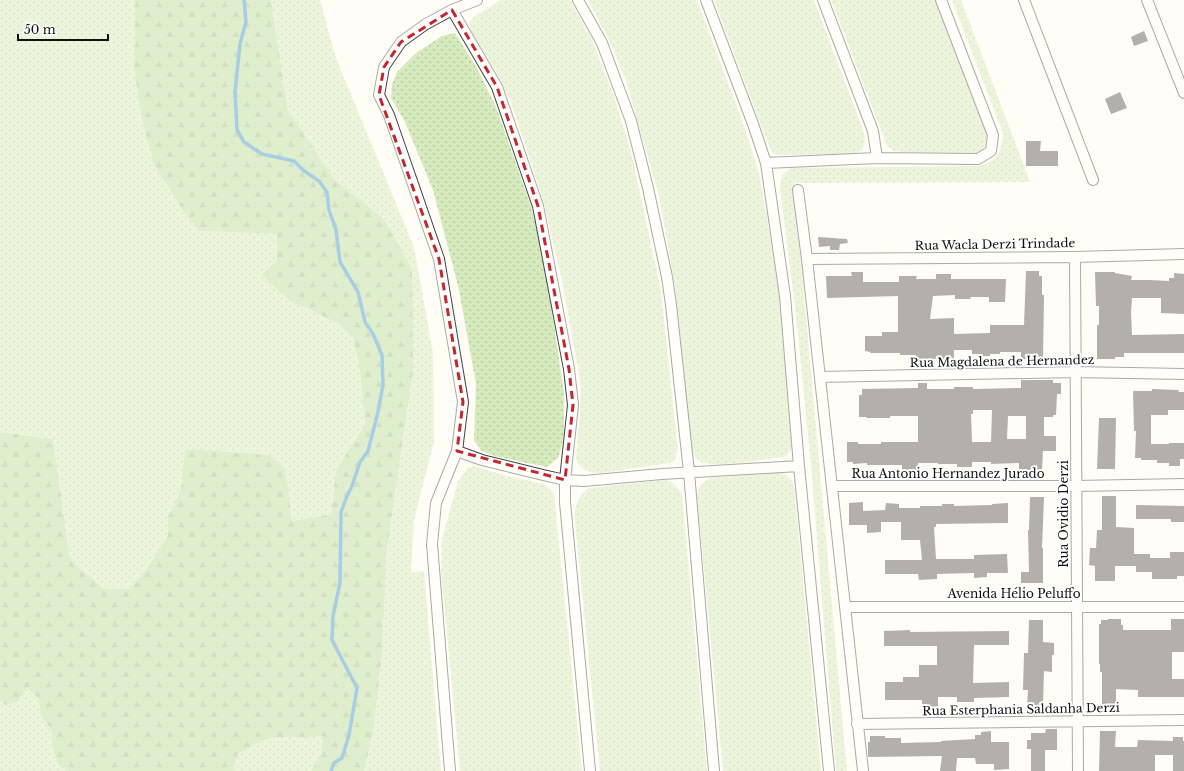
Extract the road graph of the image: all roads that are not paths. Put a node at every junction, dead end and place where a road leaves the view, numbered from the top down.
1 (477, 0) edge
2 (578, 0) edge
3 (706, 0) edge
4 (823, 0) edge
5 (942, 0) edge
6 (1024, 0) edge
7 (1147, 0) edge
8 (452, 10) junction
9 (1184, 93) edge
10 (877, 158) junction
11 (766, 163) junction
12 (1093, 180) dead end
13 (798, 190) dead end
14 (1184, 254) edge
15 (1075, 257) junction
16 (807, 259) junction
17 (1075, 372) junction
18 (1184, 374) edge
19 (820, 377) junction
20 (457, 452) junction
21 (799, 466) junction
22 (689, 472) junction
23 (565, 480) junction
24 (1184, 484) edge
25 (832, 486) junction
26 (1076, 486) junction
27 (1077, 606) junction
28 (845, 607) junction
29 (1184, 607) edge
30 (1184, 720) edge
31 (1078, 721) junction
32 (857, 724) junction
33 (450, 771) edge
34 (590, 771) edge
35 (714, 771) edge
36 (829, 771) edge
37 (863, 771) edge
38 (1078, 771) edge

1 - 8 street
2 - 22 street
3 - 11 street
4 - 10 street
5 - 10 street
6 - 12 street
7 - 9 street
8 - 20 street
8 - 23 street
10 - 11 street
11 - 21 street
13 - 16 street
14 - 15 street, Rua Wacla Derzi Trindade
15 - 16 street, Rua Wacla Derzi Trindade
15 - 17 street, Rua Ovidio Derzi
16 - 19 street
17 - 18 street, Rua Magdalena de Hernandez
17 - 19 street, Rua Magdalena de Hernandez
17 - 26 street, Rua Ovidio Derzi
19 - 25 street
20 - 23 street
20 - 33 street
21 - 22 street
21 - 36 street
22 - 23 street
22 - 35 street
23 - 34 street
24 - 26 street, Rua Antonio Hernandez Jurado
25 - 26 street, Rua Antonio Hernandez Jurado
25 - 28 street
26 - 27 street, Rua Ovidio Derzi
27 - 28 street, Avenida Hélio Peluffo
27 - 29 street, Avenida Hélio Peluffo
27 - 31 street, Rua Ovidio Derzi
28 - 32 street
30 - 31 street, Rua Esterphania Saldanha Derzi
31 - 32 street, Rua Esterphania Saldanha Derzi
31 - 38 street, Rua Ovidio Derzi
32 - 37 street

